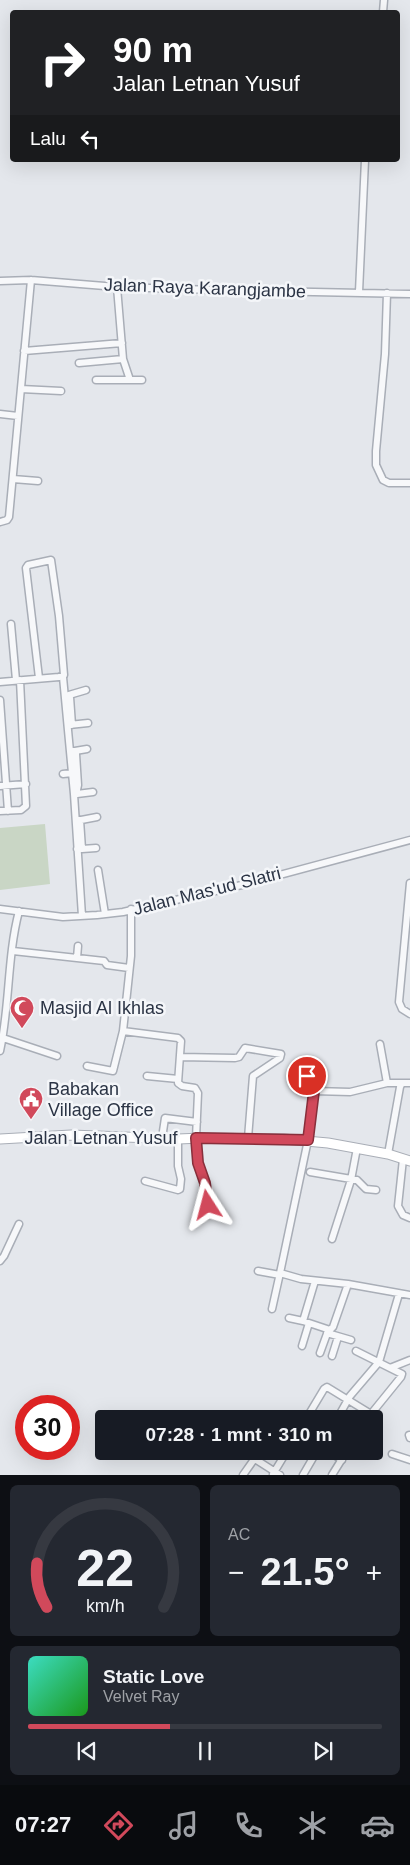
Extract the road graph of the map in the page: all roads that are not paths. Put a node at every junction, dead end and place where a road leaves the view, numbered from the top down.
1 (365, 162) edge
2 (31, 280) junction
3 (0, 281) edge
4 (117, 287) junction
5 (359, 292) junction
6 (387, 293) junction
7 (410, 294) edge
8 (122, 344) junction
9 (24, 351) junction
10 (123, 359) junction
11 (79, 363) dead end
12 (96, 380) dead end
13 (130, 380) junction
14 (142, 380) dead end
15 (21, 388) junction
16 (61, 391) dead end
17 (0, 414) edge
18 (18, 416) junction
19 (12, 479) junction
20 (38, 481) dead end
21 (410, 483) edge
22 (0, 522) edge
23 (11, 624) dead end
24 (63, 677) junction
25 (39, 678) junction
26 (18, 680) junction
27 (0, 682) edge
28 (86, 690) dead end
29 (67, 696) junction
30 (0, 700) edge
31 (88, 724) dead end
32 (70, 725) junction
33 (87, 749) dead end
34 (73, 751) junction
35 (63, 774) dead end
36 (72, 774) junction
37 (26, 784) junction
38 (3, 786) edge
39 (93, 792) dead end
40 (75, 794) junction
41 (8, 810) junction
42 (0, 811) edge
43 (97, 817) dead end
44 (78, 821) junction
45 (410, 840) edge
46 (96, 848) dead end
47 (80, 849) junction
48 (98, 870) dead end
49 (410, 883) edge
50 (0, 909) edge
51 (131, 910) junction
52 (19, 911) junction
53 (105, 914) junction
54 (82, 916) junction
55 (78, 946) dead end
56 (12, 951) junction
57 (77, 958) junction
58 (129, 968) junction
59 (4, 1008) edge
60 (410, 1014) edge
61 (123, 1031) junction
62 (3, 1038) junction
63 (380, 1044) dead end
64 (0, 1050) edge
65 (57, 1056) dead end
66 (180, 1057) junction
67 (88, 1066) dead end
68 (147, 1076) dead end
69 (307, 1076) dead end
70 (178, 1079) junction
71 (386, 1083) junction
72 (402, 1083) junction
73 (410, 1083) edge
74 (314, 1091) junction
75 (197, 1122) junction
76 (162, 1138) junction
77 (196, 1138) junction
78 (248, 1138) junction
79 (0, 1139) edge
80 (178, 1139) junction
81 (308, 1140) junction
82 (357, 1148) junction
83 (388, 1154) junction
84 (407, 1160) edge
85 (310, 1172) dead end
86 (351, 1180) junction
87 (145, 1181) dead end
88 (376, 1190) dead end
89 (216, 1206) dead end
90 (410, 1218) edge
91 (19, 1224) dead end
92 (332, 1239) dead end
93 (0, 1261) edge
94 (258, 1271) dead end
95 (280, 1274) junction
96 (316, 1281) junction
97 (348, 1284) junction
98 (399, 1294) junction
99 (410, 1295) edge
100 (272, 1309) dead end
101 (289, 1318) dead end
102 (306, 1322) junction
103 (328, 1331) junction
104 (338, 1336) junction
105 (351, 1340) dead end
106 (302, 1346) dead end
107 (356, 1351) dead end
108 (320, 1353) dead end
109 (332, 1356) dead end
110 (410, 1360) edge
111 (379, 1362) junction
112 (390, 1368) junction
113 (348, 1400) junction
114 (312, 1410) edge
115 (342, 1410) edge
116 (362, 1410) edge
117 (375, 1410) edge
118 (392, 1454) dead end
119 (254, 1460) edge
120 (256, 1460) edge
121 (283, 1460) edge
122 (311, 1460) edge
123 (342, 1460) edge
124 (410, 1460) edge
125 (276, 1474) edge
126 (243, 1475) edge
127 (302, 1475) edge
128 (332, 1475) edge

1 - 5 street
2 - 3 street, Jalan Raya Karangjambe
2 - 4 street, Jalan Raya Karangjambe
2 - 9 street
4 - 5 street, Jalan Raya Karangjambe
4 - 8 street
5 - 6 street, Jalan Raya Karangjambe
6 - 7 street, Jalan Raya Karangjambe
6 - 21 street
8 - 9 street
8 - 10 street
9 - 15 street
10 - 11 street
10 - 13 street
12 - 13 street
13 - 14 street
15 - 16 street
15 - 18 street
17 - 18 street
18 - 19 street
19 - 20 street
19 - 22 street
23 - 26 street
24 - 25 street
24 - 25 street
24 - 29 street
25 - 26 street
26 - 27 street
26 - 37 street
28 - 29 street
29 - 32 street
30 - 38 street
31 - 32 street
32 - 34 street
33 - 34 street
34 - 36 street
34 - 40 street
35 - 36 street
36 - 40 street
37 - 38 street
37 - 41 street
38 - 41 street
39 - 40 street
40 - 44 street
41 - 42 street
43 - 44 street
44 - 47 street
45 - 51 street, Jalan Mas'ud Slatri
46 - 47 street
47 - 54 street
48 - 53 street
49 - 60 street
50 - 52 street, Jalan Mas'ud Slatri
51 - 53 street, Jalan Mas'ud Slatri
51 - 58 street
52 - 54 street, Jalan Mas'ud Slatri
52 - 56 street
53 - 54 street, Jalan Mas'ud Slatri
55 - 57 street
56 - 57 street
56 - 59 street
57 - 58 street
58 - 61 street
59 - 62 street
61 - 66 street
61 - 67 street
62 - 64 street
62 - 65 street
63 - 71 street
66 - 70 street
66 - 78 street
68 - 70 street
69 - 74 street
70 - 75 street
71 - 72 street
71 - 74 street
72 - 73 street
72 - 83 street
74 - 81 street
75 - 76 street
75 - 77 street
76 - 79 street, Jalan Letnan Yusuf
76 - 80 street, Jalan Letnan Yusuf
77 - 78 street, Jalan Letnan Yusuf
77 - 80 street, Jalan Letnan Yusuf
77 - 89 street
78 - 81 street, Jalan Letnan Yusuf
80 - 87 street
81 - 82 street, Jalan Letnan Yusuf
81 - 95 street
82 - 83 street, Jalan Letnan Yusuf
82 - 86 street
83 - 84 street, Jalan Letnan Yusuf
84 - 90 street
85 - 86 street
86 - 88 street
86 - 92 street
91 - 93 street
94 - 95 street
95 - 96 street
95 - 100 street
96 - 97 street
96 - 102 street
97 - 98 street
97 - 103 street
98 - 99 street
98 - 111 street
101 - 102 street
102 - 103 street
102 - 106 street
103 - 104 street
103 - 108 street
104 - 105 street
104 - 109 street
107 - 111 street
110 - 112 street
111 - 112 street
111 - 113 street
112 - 117 street
113 - 114 street
113 - 115 street
113 - 116 street
118 - 124 street
119 - 126 street
120 - 125 street
121 - 125 street
122 - 127 street
123 - 128 street

